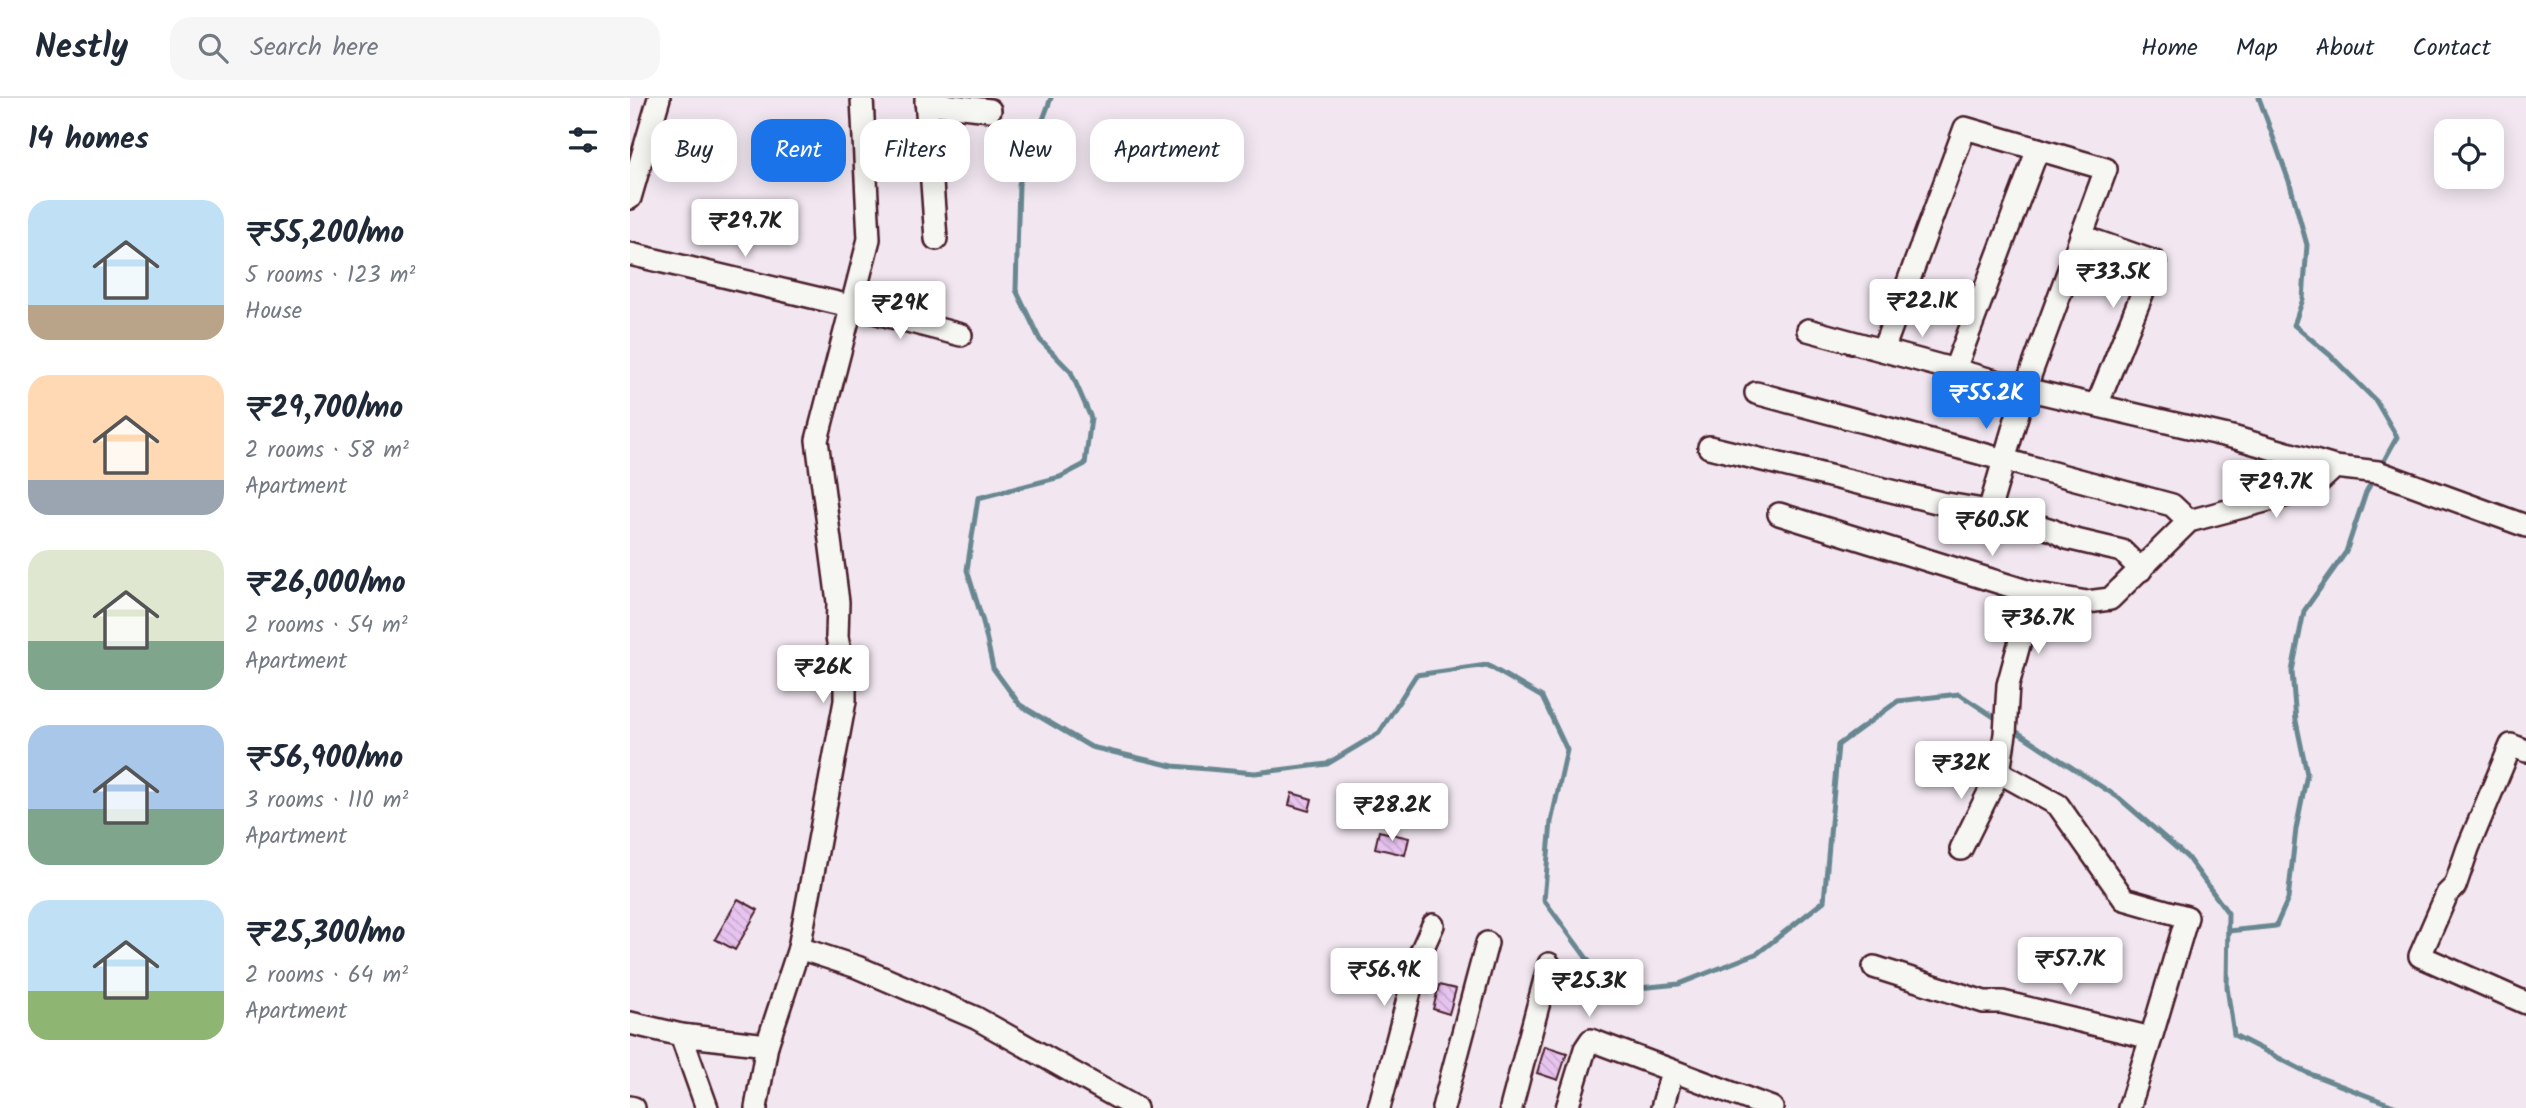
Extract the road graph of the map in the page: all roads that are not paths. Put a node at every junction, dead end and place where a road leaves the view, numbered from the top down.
1 (659, 98) edge
2 (862, 98) edge
3 (926, 101) edge
4 (990, 110) dead end
5 (2038, 149) junction
6 (630, 198) edge
7 (2081, 236) junction
8 (936, 239) dead end
9 (630, 254) edge
10 (850, 306) junction
11 (1808, 330) dead end
12 (961, 335) dead end
13 (1883, 350) junction
14 (1955, 369) junction
15 (2025, 389) junction
16 (1756, 393) dead end
17 (2098, 405) junction
18 (1709, 447) dead end
19 (2005, 458) junction
20 (2335, 467) junction
21 (1989, 511) junction
22 (1779, 514) dead end
23 (2189, 521) junction
24 (2526, 526) edge
25 (2141, 570) junction
26 (2033, 593) junction
27 (2526, 751) edge
28 (1999, 772) junction
29 (1961, 849) dead end
30 (1433, 925) dead end
31 (1487, 943) dead end
32 (799, 948) junction
33 (1549, 964) dead end
34 (1874, 967) dead end
35 (2526, 1003) edge
36 (630, 1023) edge
37 (681, 1035) junction
38 (2151, 1038) junction
39 (767, 1045) junction
40 (1672, 1072) junction
41 (1724, 1099) edge
42 (708, 1108) edge
43 (756, 1108) edge
44 (1136, 1108) edge
45 (1379, 1108) edge
46 (1443, 1108) edge
47 (1511, 1108) edge
48 (1567, 1108) edge
49 (1662, 1108) edge
50 (1772, 1108) edge
51 (2129, 1108) edge

1 - 6 street
2 - 10 street
3 - 4 street
3 - 8 street
5 - 7 street
5 - 13 street
5 - 14 street
7 - 15 street
7 - 17 street
9 - 10 street
10 - 12 street
10 - 32 street
11 - 13 street
13 - 14 street
14 - 15 street
15 - 17 street
15 - 19 street
16 - 19 street
17 - 20 street
18 - 21 street
19 - 21 street
19 - 23 street
20 - 23 street
20 - 24 street
21 - 25 street
22 - 26 street
23 - 25 street
25 - 26 street
26 - 28 street
27 - 35 street
28 - 29 street
28 - 38 street
30 - 45 street
31 - 46 street
32 - 39 street
32 - 44 street
33 - 47 street
34 - 38 street
36 - 37 street
37 - 39 street
37 - 42 street
38 - 51 street
39 - 43 street
40 - 41 street
40 - 48 street
40 - 49 street
41 - 50 street

